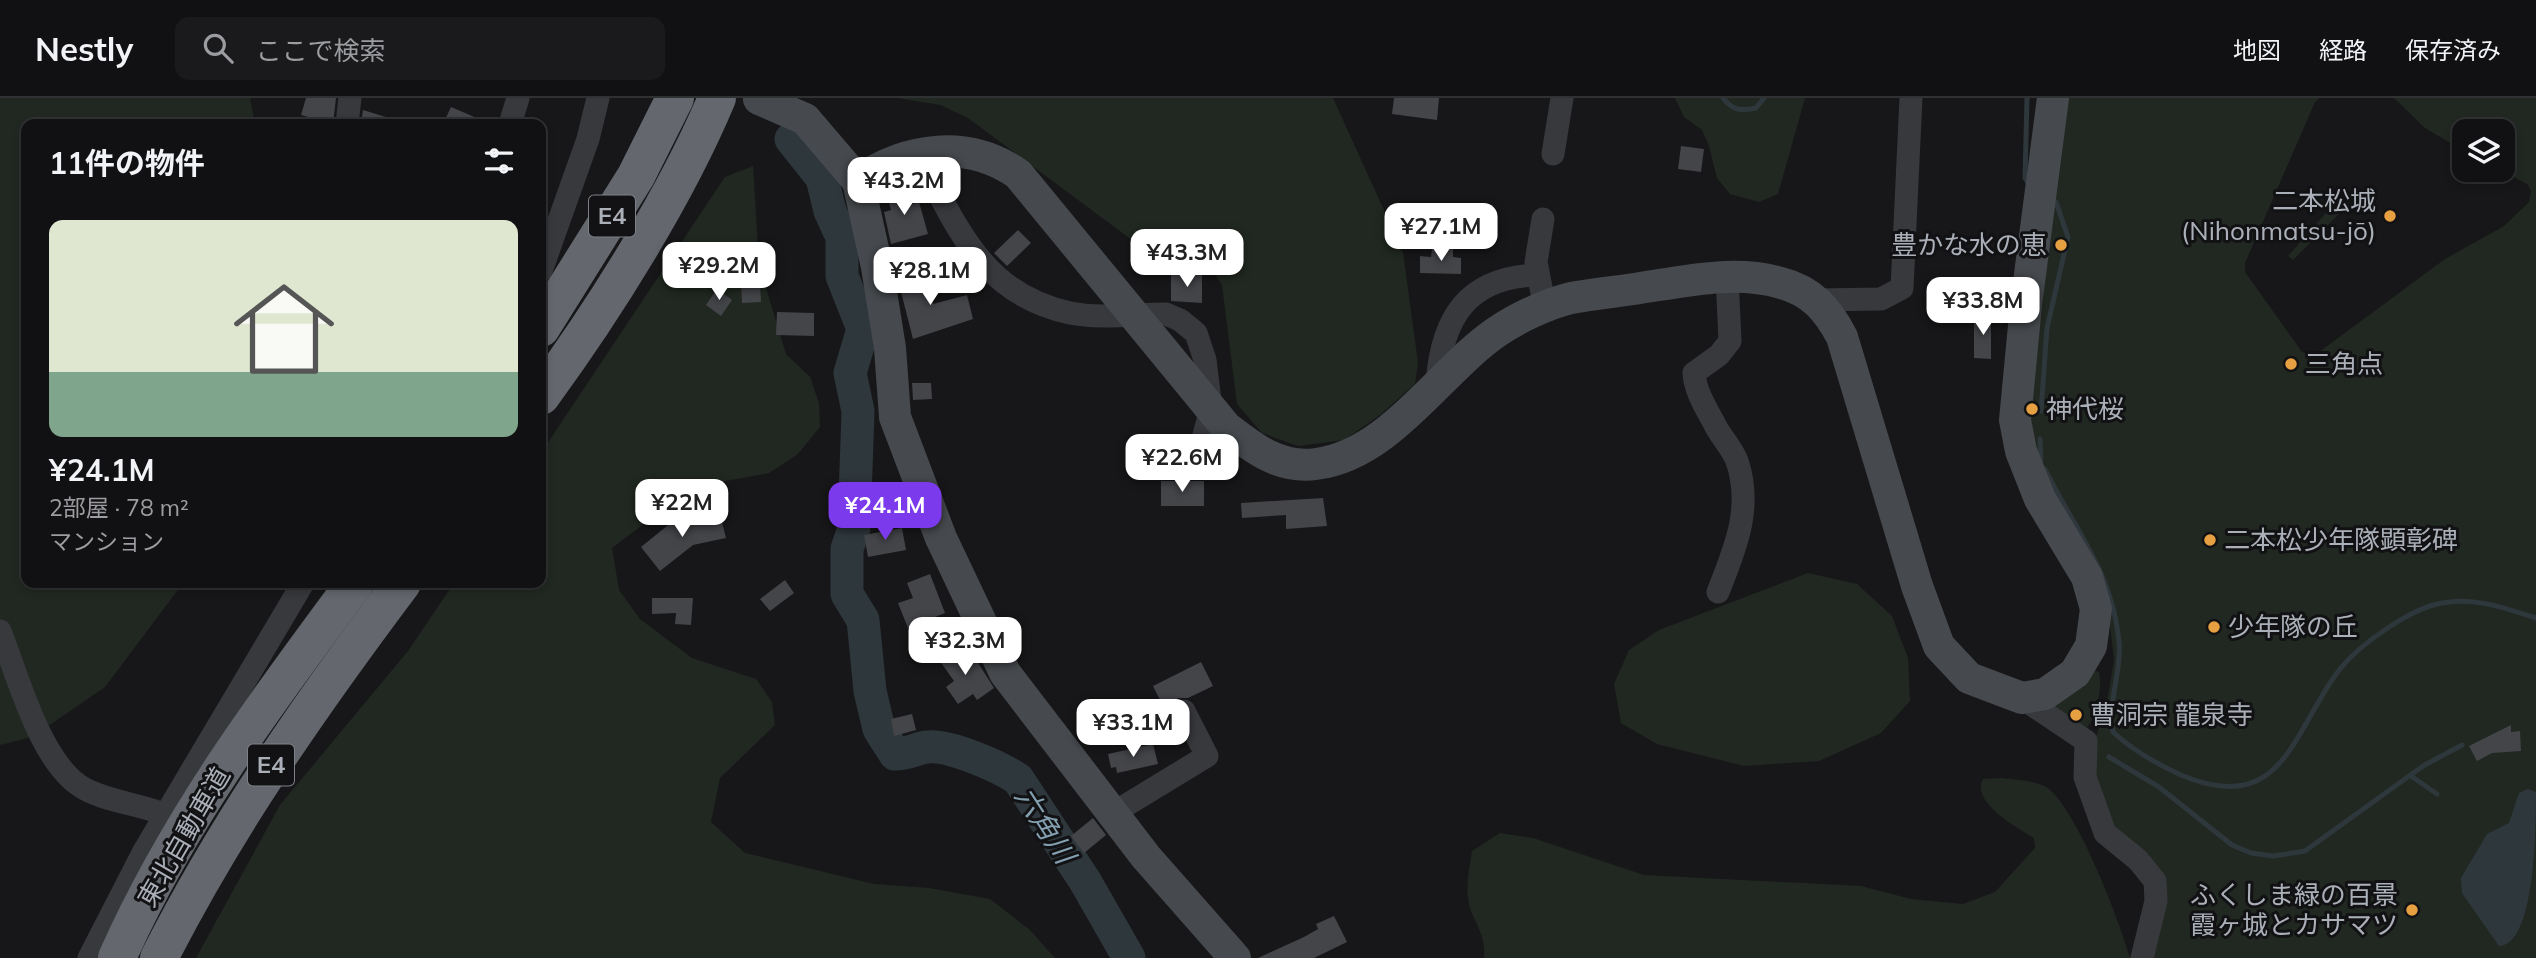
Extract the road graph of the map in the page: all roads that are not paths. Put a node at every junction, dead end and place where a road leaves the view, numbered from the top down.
1 (350, 98) edge
2 (518, 98) edge
3 (598, 98) edge
4 (675, 98) edge
5 (718, 98) edge
6 (1562, 98) edge
7 (1911, 98) edge
8 (2053, 98) edge
9 (759, 99) edge
10 (348, 119) edge
11 (512, 119) edge
12 (1553, 154) dead end
13 (918, 155) junction
14 (858, 181) junction
15 (1543, 219) dead end
16 (546, 257) edge
17 (1538, 275) junction
18 (1727, 276) junction
19 (1815, 300) junction
20 (1545, 308) junction
21 (1133, 314) junction
22 (546, 320) edge
23 (1437, 383) junction
24 (546, 389) edge
25 (1211, 409) junction
26 (1197, 461) dead end
27 (300, 588) edge
28 (351, 588) edge
29 (398, 588) edge
30 (1718, 593) dead end
31 (0, 631) edge
32 (2022, 698) junction
33 (1184, 711) dead end
34 (1115, 813) junction
35 (166, 816) junction
36 (89, 958) edge
37 (117, 958) edge
38 (159, 958) edge
39 (1235, 958) edge
40 (2142, 958) edge

1 - 10 street
2 - 11 street
3 - 16 street
4 - 22 highway, E4
5 - 24 highway, E4
6 - 12 street
7 - 19 street
8 - 32 street
9 - 14 street
13 - 14 street
13 - 21 street
13 - 21 street
14 - 34 street
15 - 17 street
17 - 20 street
17 - 23 street
18 - 19 street
18 - 20 street
18 - 30 street
19 - 32 street
20 - 23 street
21 - 25 street
23 - 25 street
25 - 26 street
27 - 35 street
28 - 37 highway, 東北自動車道 / E4
29 - 38 highway, 東北自動車道 / E4
31 - 35 street
32 - 40 street
33 - 34 street
34 - 39 street
35 - 36 street

